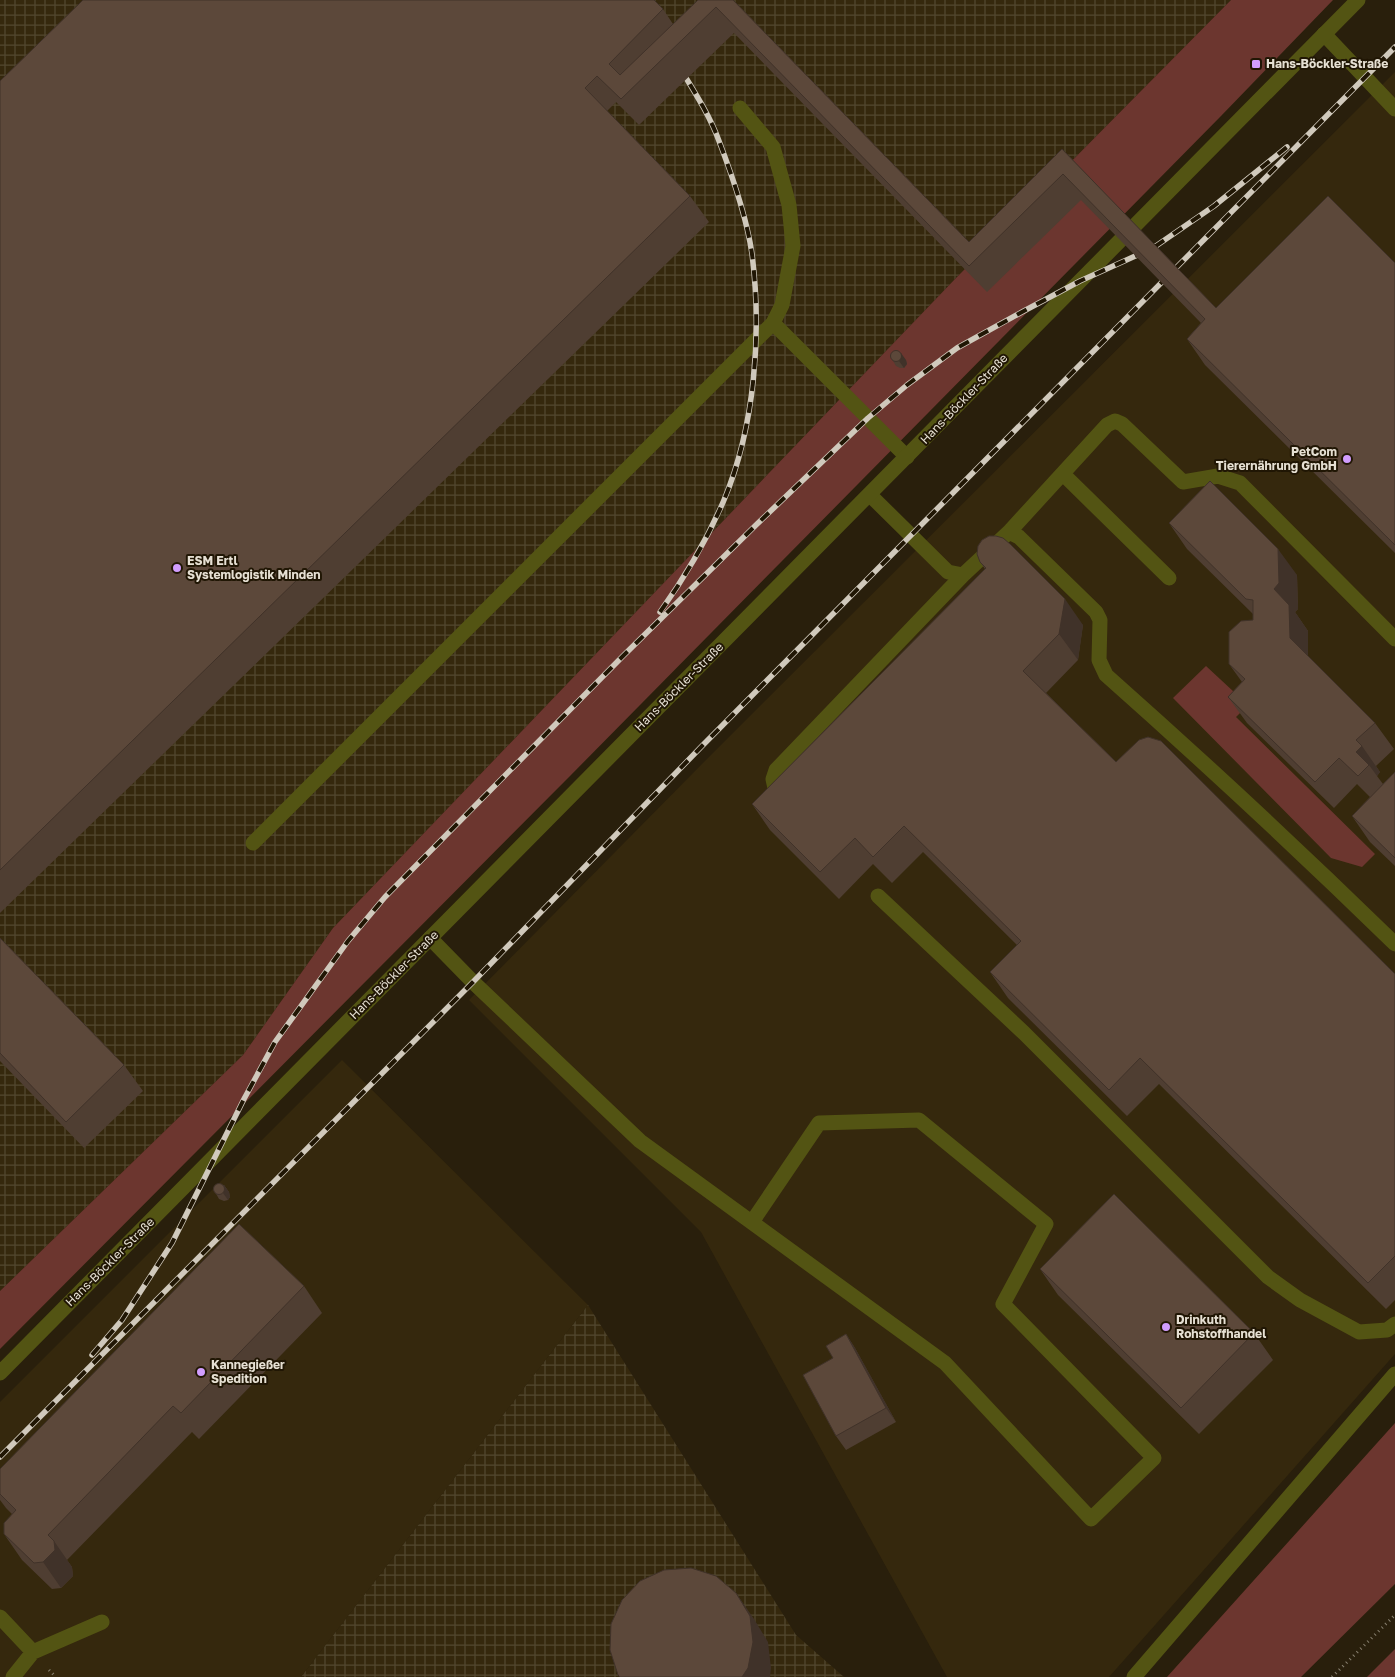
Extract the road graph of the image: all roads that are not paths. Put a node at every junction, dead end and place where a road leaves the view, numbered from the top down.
1 (1358, 0) edge
2 (1324, 34) junction
3 (740, 108) dead end
4 (1395, 109) edge
5 (773, 323) junction
6 (908, 457) junction
7 (1063, 474) junction
8 (870, 495) junction
9 (1009, 532) junction
10 (963, 575) junction
11 (1169, 578) dead end
12 (1395, 639) edge
13 (775, 788) edge
14 (253, 843) dead end
15 (878, 896) dead end
16 (430, 938) junction
17 (1395, 944) edge
18 (752, 1222) junction
19 (1395, 1324) edge
20 (0, 1373) edge
21 (1395, 1374) edge
22 (0, 1617) edge
23 (102, 1622) dead end
24 (33, 1652) junction
25 (13, 1677) edge
26 (1134, 1677) edge

1 - 2 street, Hans-Böckler-Straße
2 - 4 street
2 - 6 street, Hans-Böckler-Straße
3 - 5 street
5 - 6 street
5 - 14 street
6 - 8 street, Hans-Böckler-Straße
7 - 9 street
7 - 11 street
7 - 12 street
8 - 10 street
8 - 16 street, Hans-Böckler-Straße
9 - 10 street
9 - 17 street
10 - 13 street
15 - 19 street
16 - 18 street
16 - 20 street, Hans-Böckler-Straße
18 - 18 street
21 - 26 street
22 - 24 street
23 - 24 street
24 - 25 street

